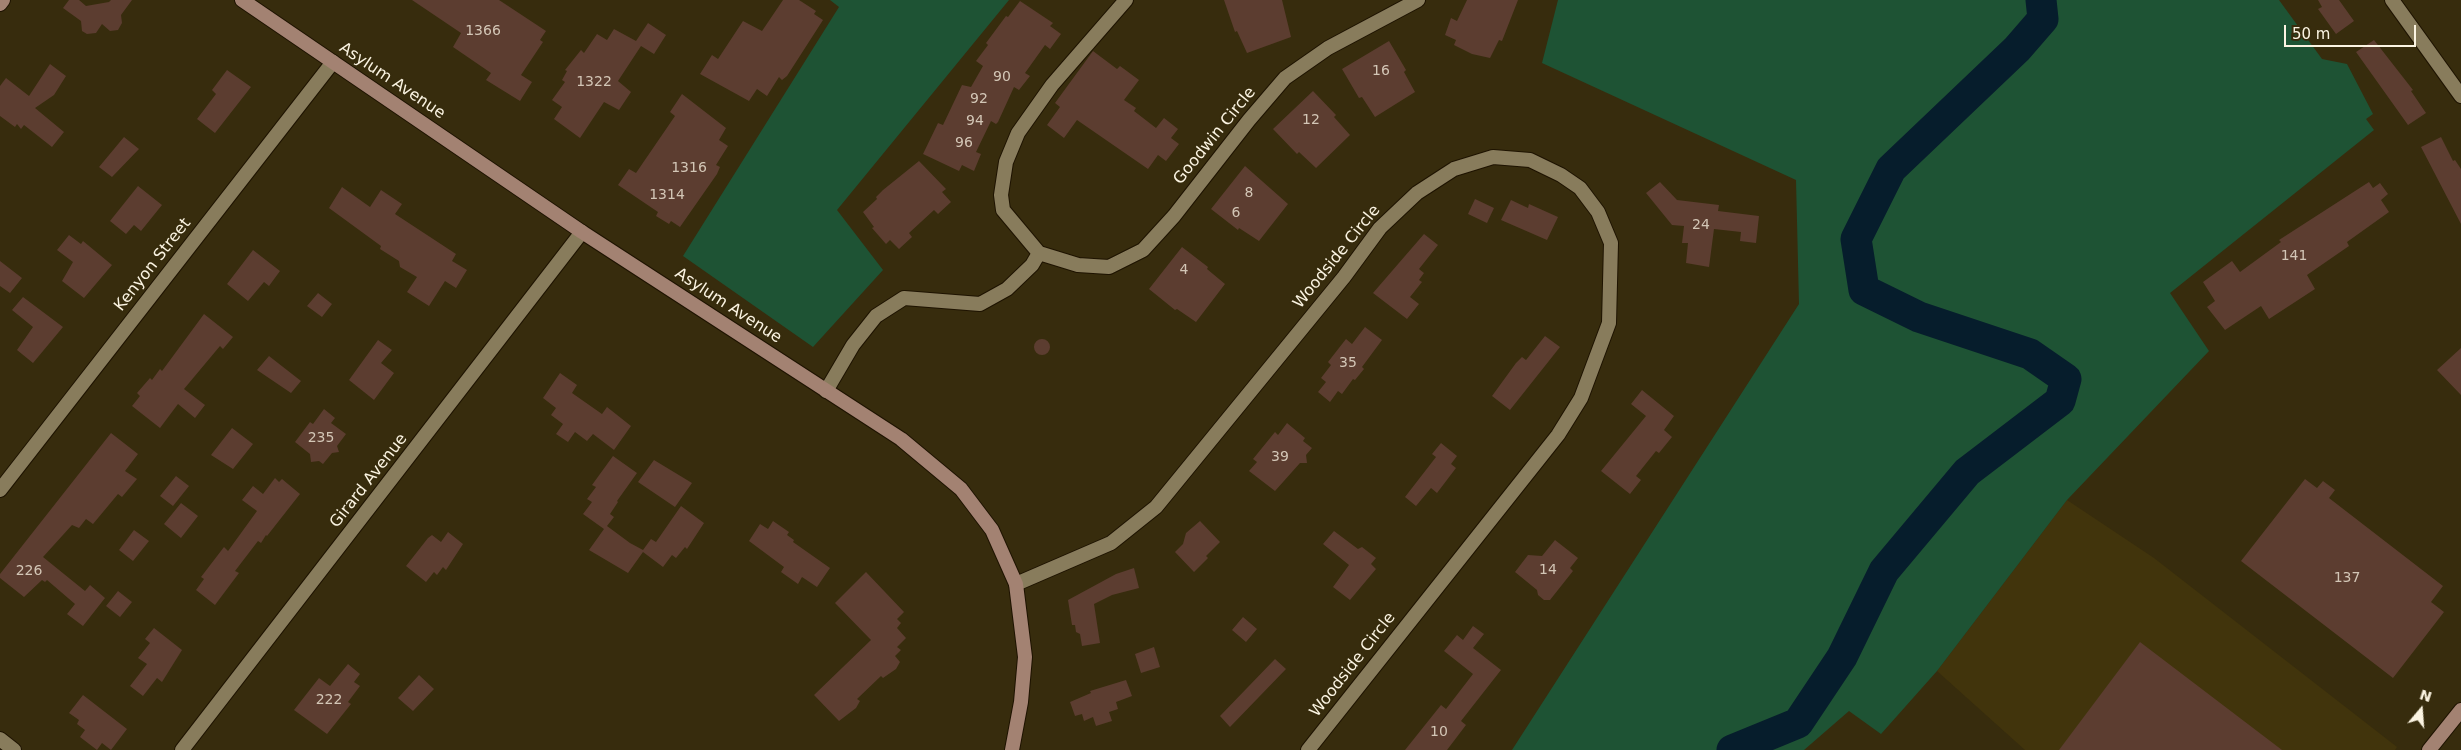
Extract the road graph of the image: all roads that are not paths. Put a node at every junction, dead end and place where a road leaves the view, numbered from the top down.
1 (3, 0) edge
2 (242, 0) edge
3 (1126, 0) edge
4 (1418, 0) edge
5 (2392, 0) edge
6 (0, 4) edge
7 (333, 62) junction
8 (2461, 96) edge
9 (582, 232) junction
10 (1039, 252) junction
11 (826, 391) junction
12 (0, 490) edge
13 (1016, 584) junction
14 (2461, 710) edge
15 (0, 739) edge
16 (14, 750) edge
17 (182, 750) edge
18 (1012, 750) edge
19 (1308, 750) edge
20 (2430, 750) edge

1 - 6 main road
2 - 7 main road, Asylum Avenue
3 - 10 street
4 - 10 street, Goodwin Circle
5 - 8 street
7 - 9 main road, Asylum Avenue
7 - 12 street, Kenyon Street
9 - 11 main road, Asylum Avenue
9 - 17 street, Girard Avenue
10 - 11 street
11 - 13 main road, Asylum Avenue
13 - 18 main road, Asylum Avenue
13 - 19 street, Woodside Circle
14 - 20 main road
15 - 16 street

